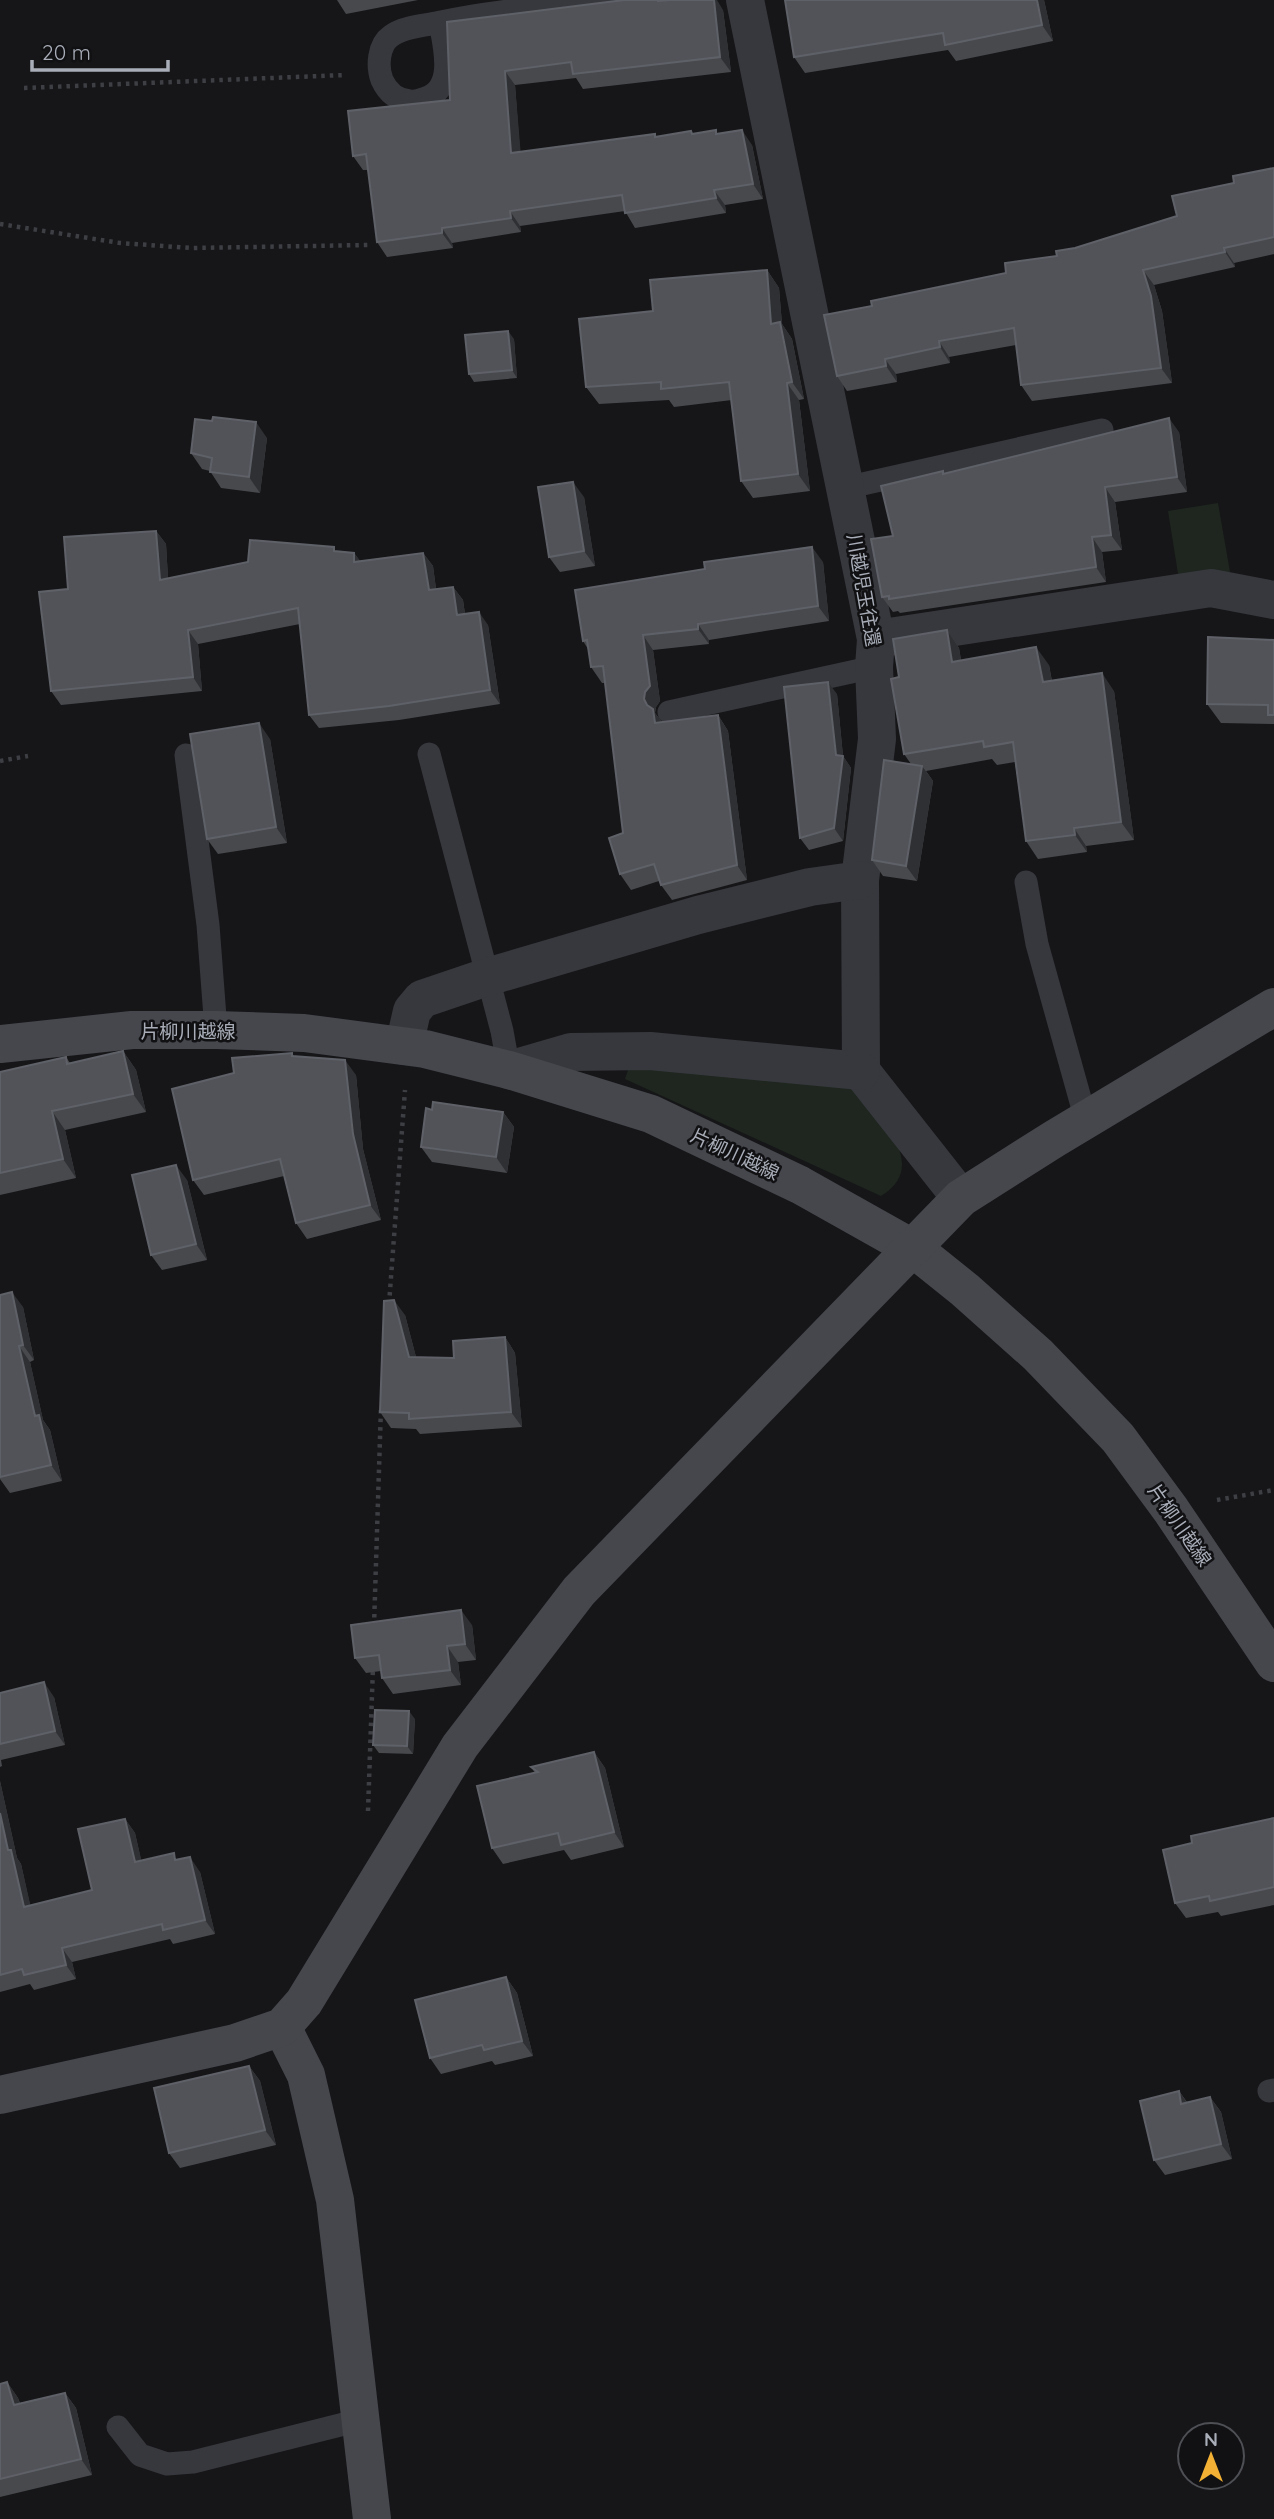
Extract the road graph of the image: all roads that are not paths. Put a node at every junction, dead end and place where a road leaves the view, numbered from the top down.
1 (617, 0) edge
2 (745, 0) edge
3 (440, 22) junction
4 (1102, 430) dead end
5 (845, 488) junction
6 (1274, 600) edge
7 (875, 653) junction
8 (669, 712) dead end
9 (429, 754) dead end
10 (186, 755) dead end
11 (860, 880) junction
12 (1026, 882) dead end
13 (487, 977) junction
14 (1274, 1007) edge
15 (216, 1030) junction
16 (0, 1044) edge
17 (404, 1046) junction
18 (509, 1070) junction
19 (861, 1071) junction
20 (1086, 1120) junction
21 (961, 1198) junction
22 (914, 1249) junction
23 (1274, 1663) edge
24 (282, 2027) junction
25 (0, 2095) edge
26 (360, 2420) junction
27 (118, 2427) dead end
28 (372, 2519) edge

1 - 3 lane
2 - 5 street, 川越児玉往還
3 - 3 lane
4 - 5 lane
5 - 7 street, 川越児玉往還
6 - 7 street
7 - 8 lane
7 - 11 street, 川越児玉往還
9 - 13 lane
10 - 15 lane
11 - 13 street
11 - 19 street, 川越児玉往還
12 - 20 lane
13 - 17 street
13 - 18 lane
14 - 20 street
15 - 16 street, 片柳川越線
15 - 17 street, 片柳川越線
17 - 18 street, 片柳川越線
18 - 19 street
18 - 22 street, 片柳川越線
19 - 21 street
20 - 21 street
21 - 22 street
22 - 23 street, 片柳川越線
22 - 24 street
24 - 25 street
24 - 26 street
26 - 27 lane
26 - 28 street

